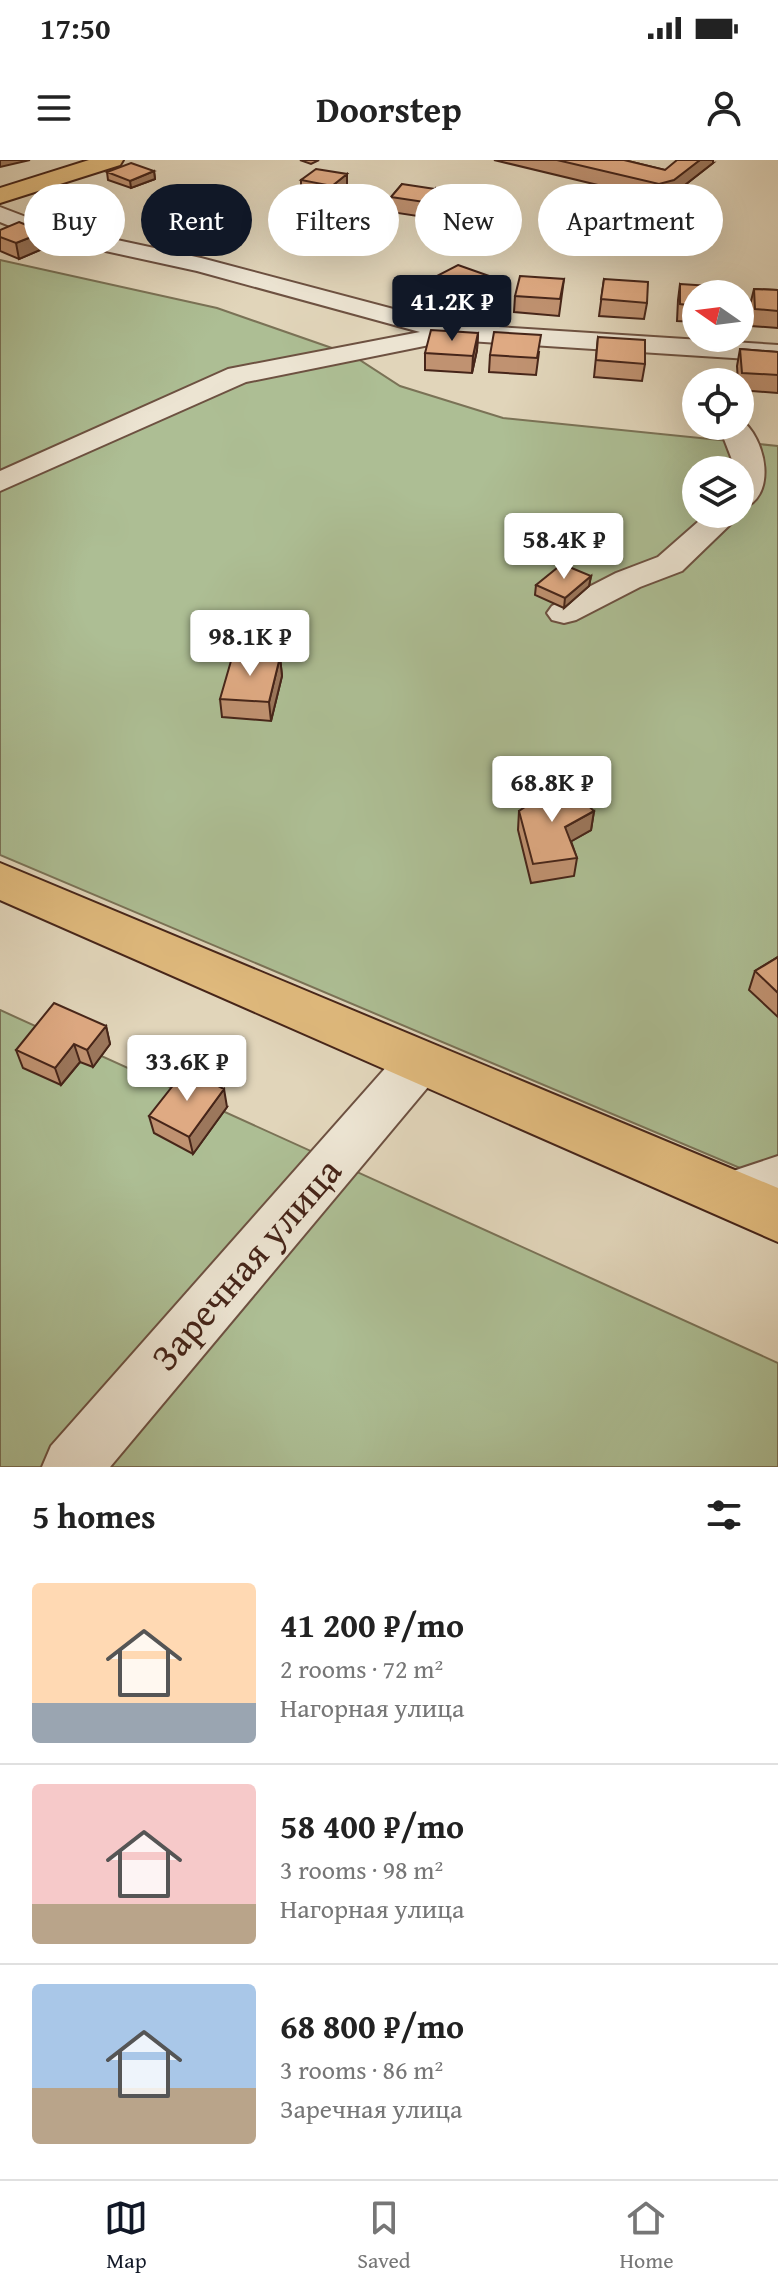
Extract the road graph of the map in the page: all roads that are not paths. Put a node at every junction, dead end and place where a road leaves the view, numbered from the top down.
1 (112, 160) edge
2 (0, 196) edge
3 (0, 214) edge
4 (459, 333) junction
5 (778, 353) edge
6 (0, 482) edge
7 (710, 528) edge
8 (564, 613) dead end
9 (0, 880) edge
10 (421, 1061) junction
11 (778, 1179) edge
12 (730, 1195) junction
13 (778, 1215) edge
14 (72, 1467) edge

1 - 2 main road
3 - 4 street
4 - 5 street
4 - 6 street
7 - 8 street
9 - 10 main road
10 - 12 main road
10 - 14 street, Заречная улица
11 - 12 street
12 - 13 main road

